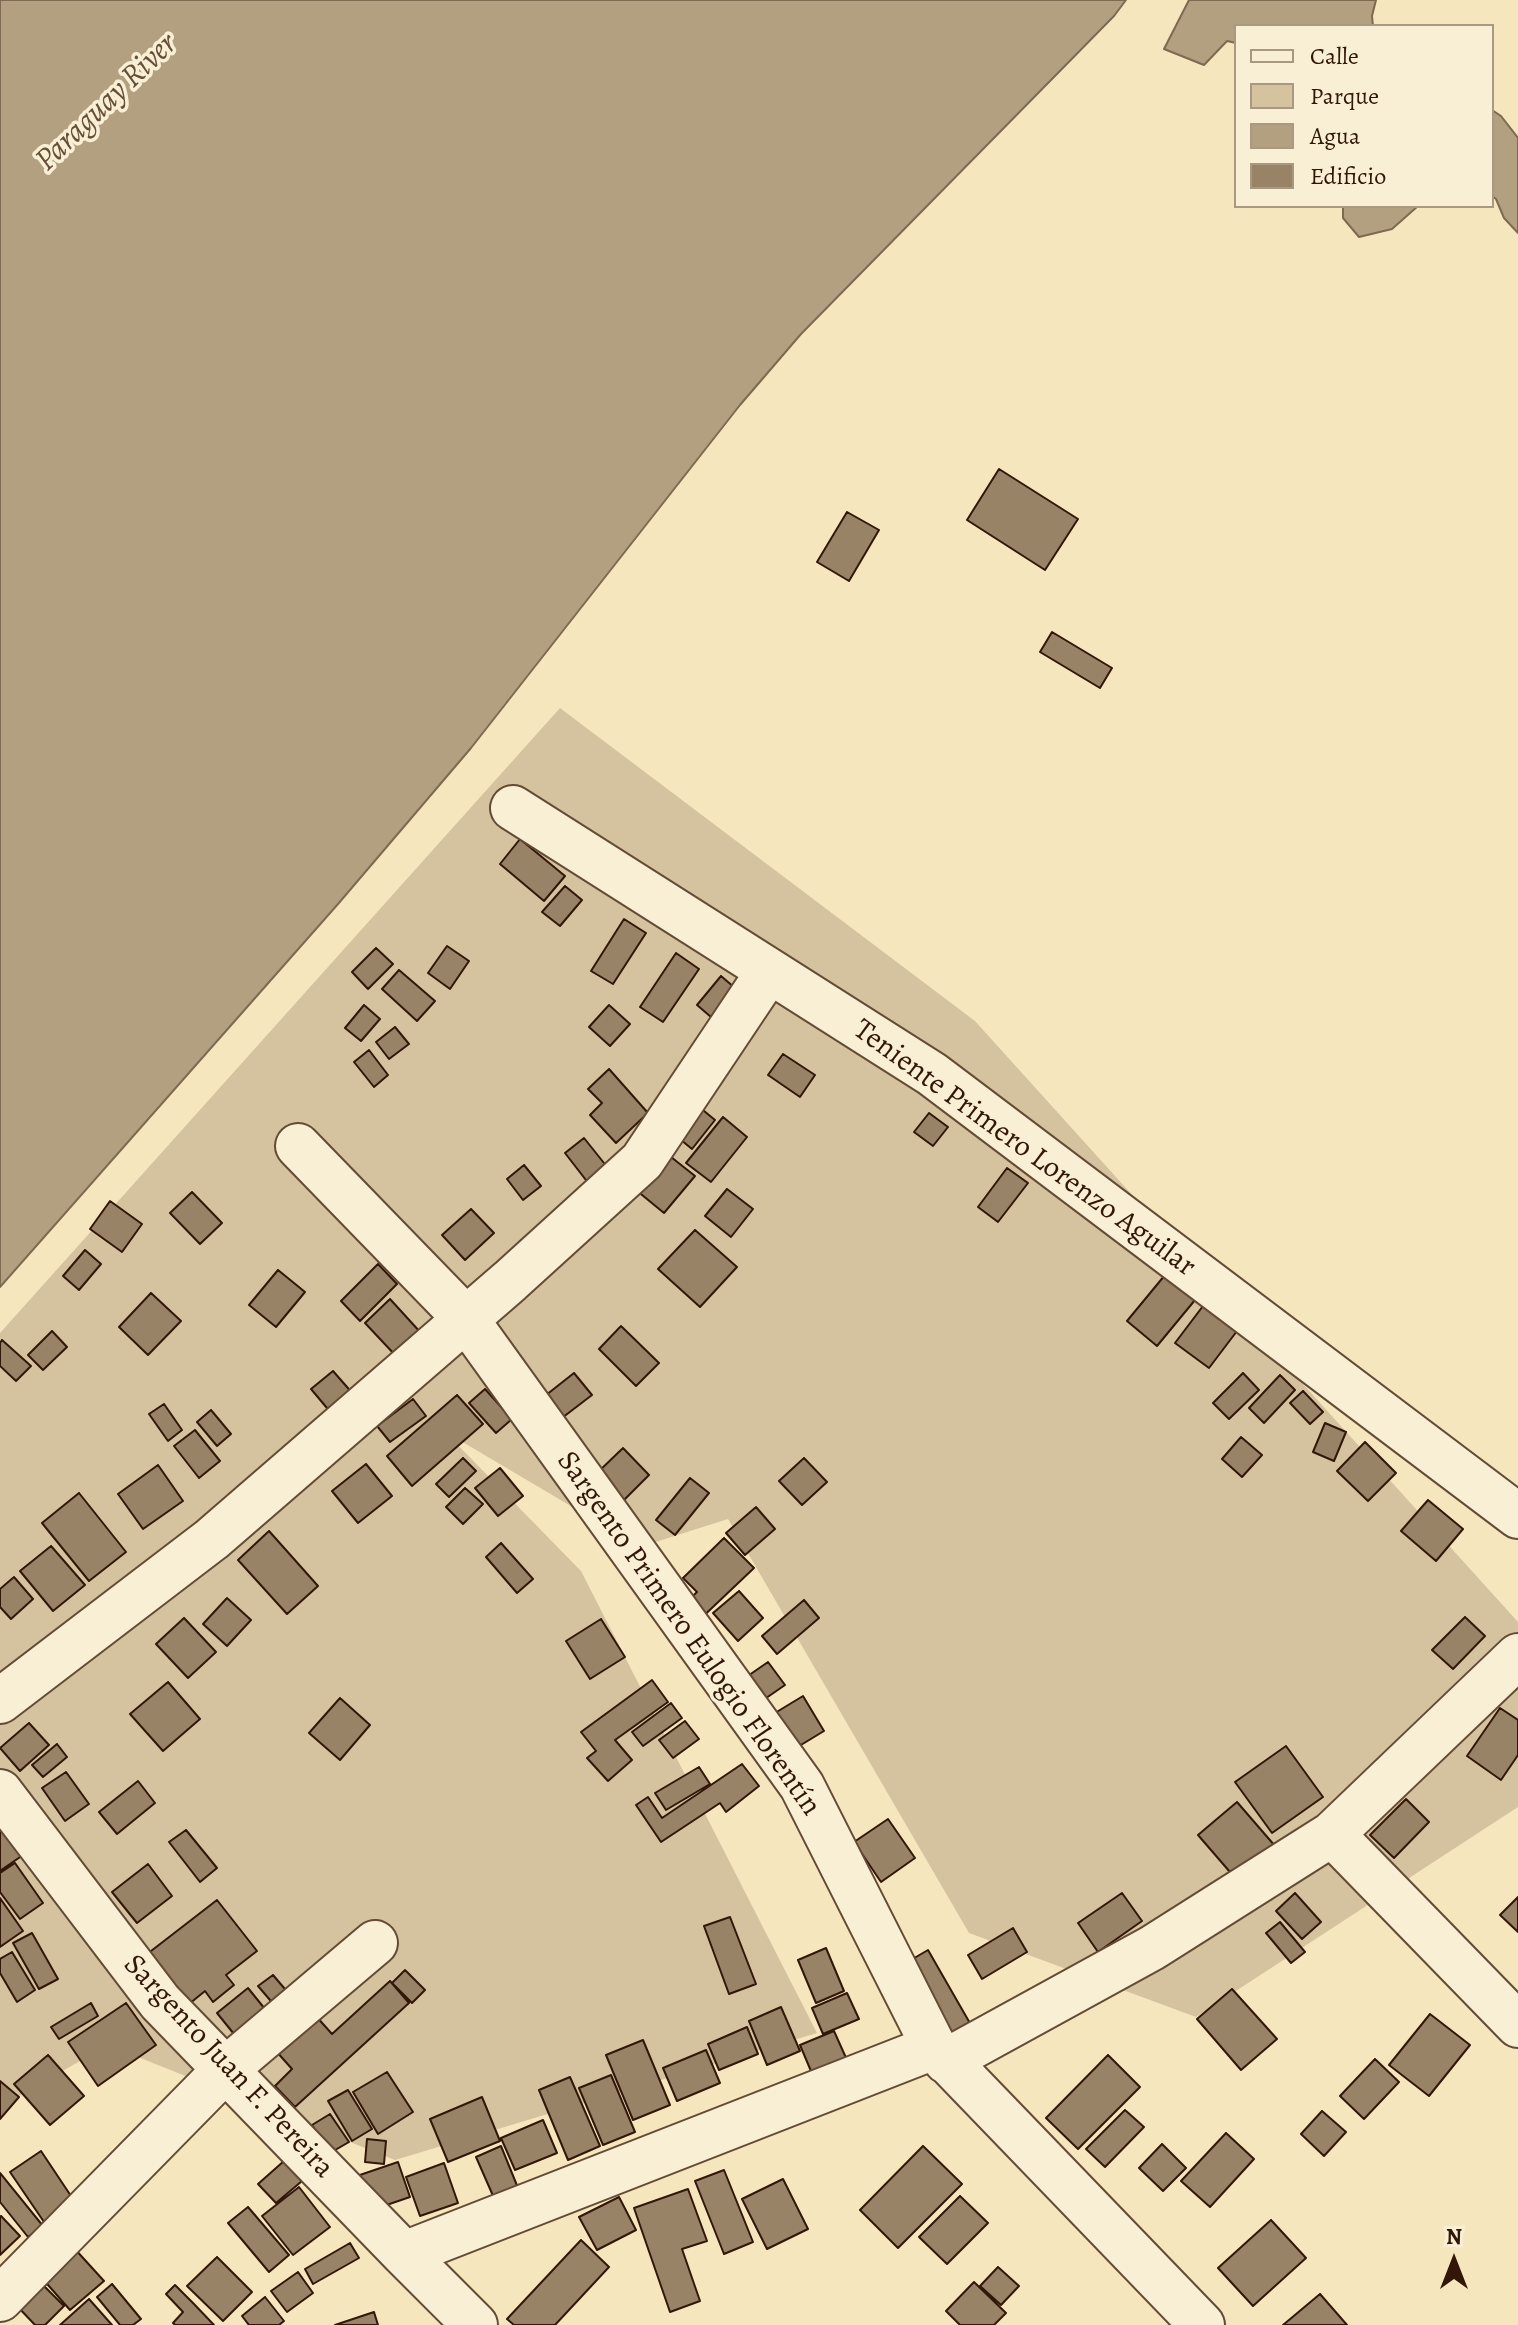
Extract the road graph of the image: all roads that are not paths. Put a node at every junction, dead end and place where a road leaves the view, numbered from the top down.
1 (513, 808) dead end
2 (769, 971) junction
3 (298, 1146) dead end
4 (466, 1319) junction
5 (1518, 1516) edge
6 (1518, 1656) edge
7 (0, 1701) edge
8 (0, 1792) edge
9 (1332, 1834) junction
10 (375, 1943) dead end
11 (1518, 2025) edge
12 (940, 2054) junction
13 (226, 2069) junction
14 (404, 2254) junction
15 (0, 2299) edge
16 (0, 2314) edge
17 (17, 2325) edge
18 (475, 2325) edge
19 (1202, 2325) edge

1 - 2 street, Teniente Primero Lorenzo Aguilar
2 - 4 street
2 - 5 street, Teniente Primero Lorenzo Aguilar
3 - 4 street, Sargento Primero Eulogio Florentín
4 - 7 street
4 - 12 street, Sargento Primero Eulogio Florentín
6 - 9 street
8 - 13 street, Sargento Juan F. Pereira
9 - 11 street
9 - 12 street
10 - 13 street
12 - 14 street
12 - 19 street, Sargento Primero Eulogio Florentín
13 - 14 street, Sargento Juan F. Pereira
13 - 15 street
14 - 18 street, Sargento Juan F. Pereira
16 - 17 street

